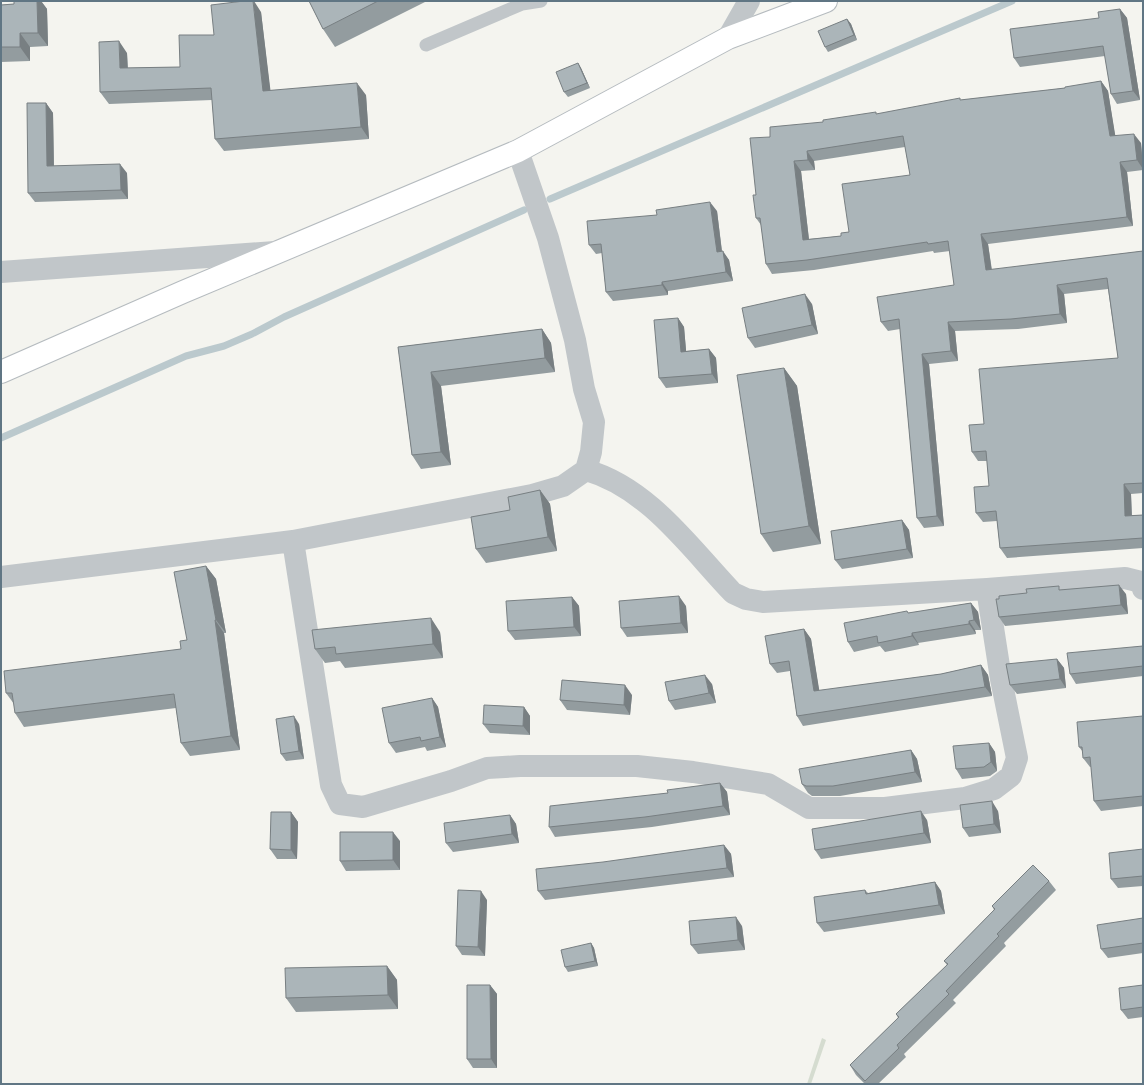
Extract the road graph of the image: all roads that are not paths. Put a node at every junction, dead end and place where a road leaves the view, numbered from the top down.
1 (541, 1) edge
2 (749, 1) edge
3 (826, 1) edge
4 (728, 38) junction
5 (426, 45) dead end
6 (518, 151) junction
7 (278, 251) junction
8 (1, 272) edge
9 (1, 372) edge
10 (586, 470) junction
11 (293, 541) junction
12 (1, 577) edge
13 (988, 590) junction
14 (1143, 590) edge

1 - 5 lane
2 - 4 street
3 - 4 street
4 - 6 street
6 - 7 street
6 - 10 street
7 - 8 street
7 - 9 street
10 - 11 street
10 - 13 street
11 - 12 street
11 - 13 street
13 - 14 street

